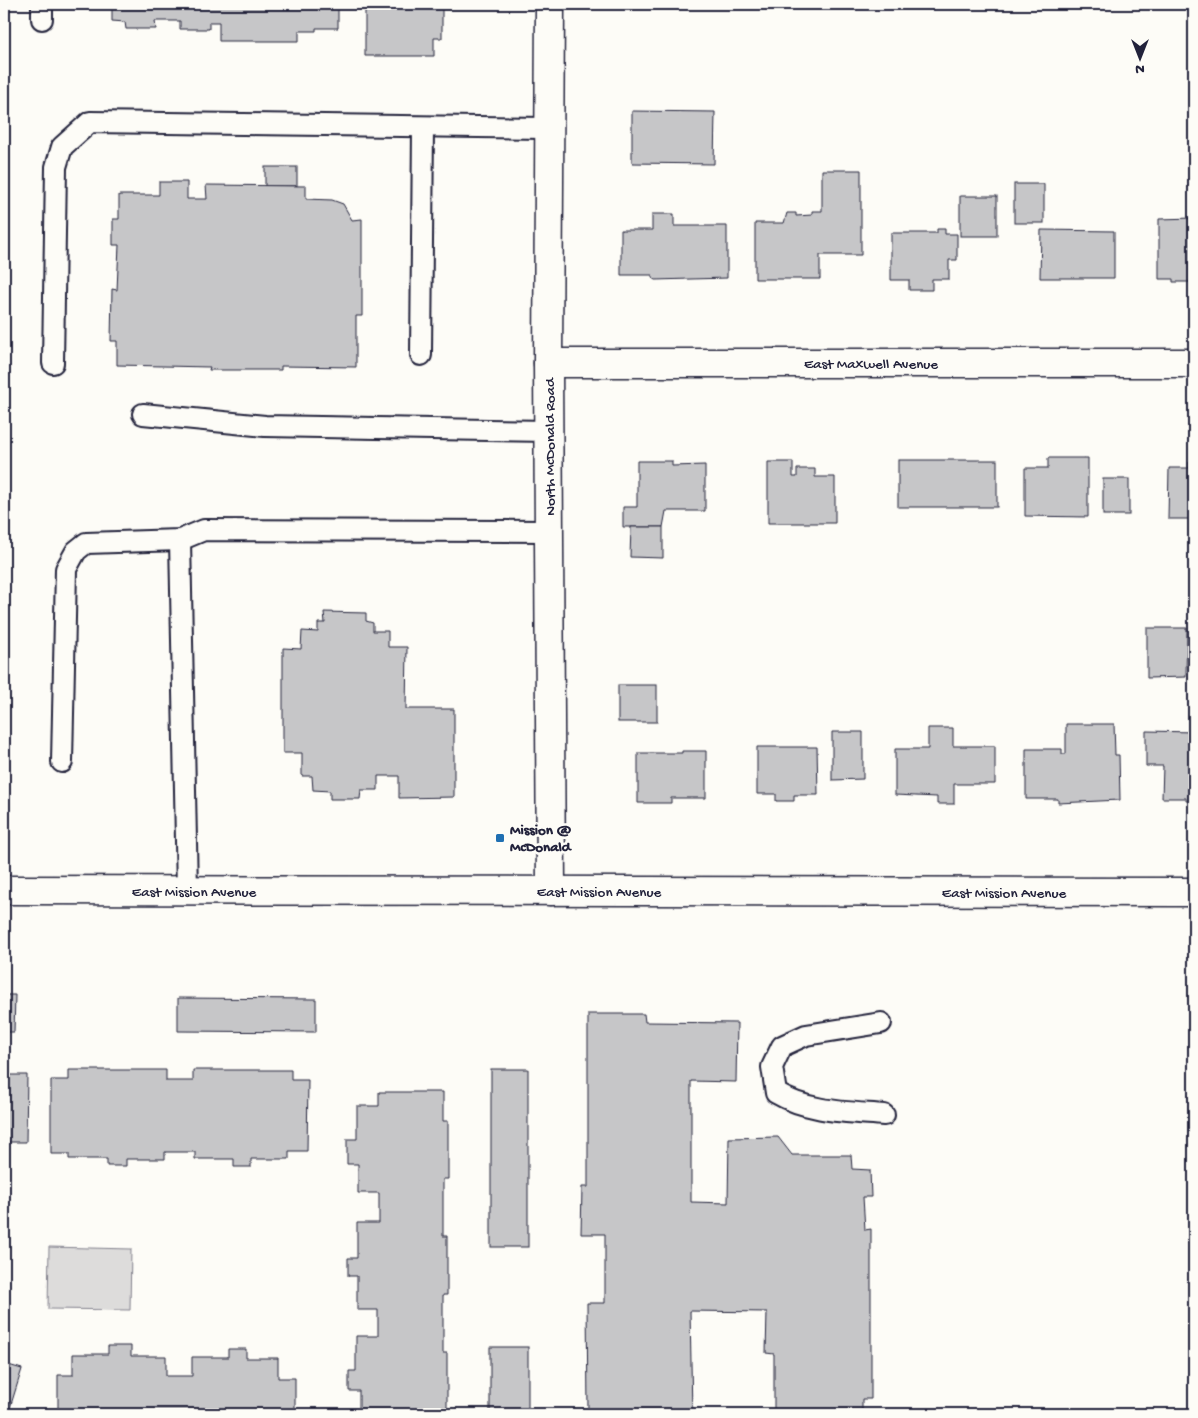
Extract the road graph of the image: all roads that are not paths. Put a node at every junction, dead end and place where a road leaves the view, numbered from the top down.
1 (550, 4) edge
2 (423, 127) junction
3 (549, 128) junction
4 (421, 355) dead end
5 (53, 363) dead end
6 (548, 363) junction
7 (1194, 363) edge
8 (143, 414) dead end
9 (549, 432) junction
10 (549, 531) junction
11 (180, 540) junction
12 (62, 762) dead end
13 (4, 890) edge
14 (187, 891) junction
15 (550, 891) junction
16 (1194, 892) edge
17 (881, 1023) dead end
18 (884, 1115) dead end

1 - 3 street, North McDonald Road
2 - 3 lane
2 - 4 lane
2 - 5 lane
3 - 6 street, North McDonald Road
6 - 7 street, East Maxwell Avenue
6 - 9 street, North McDonald Road
8 - 9 lane
9 - 10 street, North McDonald Road
10 - 11 lane
10 - 15 street, North McDonald Road
11 - 12 lane
11 - 14 lane
13 - 14 street, East Mission Avenue
14 - 15 street, East Mission Avenue
15 - 16 street, East Mission Avenue
17 - 18 lane

